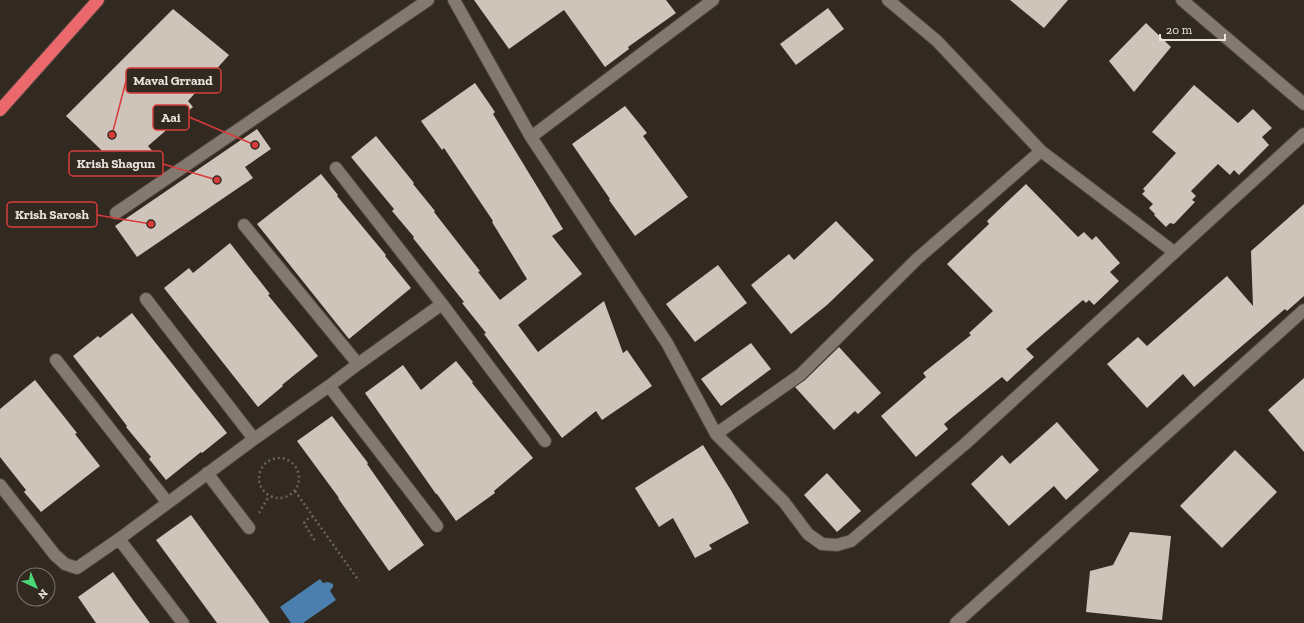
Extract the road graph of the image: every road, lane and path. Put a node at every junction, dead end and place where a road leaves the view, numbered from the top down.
1 (98, 0) edge
2 (428, 0) edge
3 (454, 0) edge
4 (712, 0) edge
5 (888, 0) edge
6 (1182, 0) edge
7 (1304, 104) edge
8 (0, 110) edge
9 (1304, 134) edge
10 (531, 137) junction
11 (1041, 151) junction
12 (336, 168) dead end
13 (116, 213) dead end
14 (244, 225) dead end
15 (1174, 252) junction
16 (146, 299) dead end
17 (442, 304) junction
18 (1304, 310) edge
19 (56, 360) dead end
20 (358, 364) junction
21 (329, 386) junction
22 (716, 434) junction
23 (254, 439) junction
24 (545, 440) dead end
25 (207, 473) junction
26 (0, 485) edge
27 (295, 491) junction
28 (269, 496) junction
29 (167, 502) junction
30 (259, 513) dead end
31 (313, 516) junction
32 (437, 526) dead end
33 (249, 528) dead end
34 (119, 539) junction
35 (316, 543) dead end
36 (360, 581) dead end
37 (183, 623) edge
38 (956, 623) edge

1 - 8 highway
2 - 13 street
3 - 10 street
4 - 10 street
5 - 11 street
6 - 7 street
9 - 15 street
10 - 22 street
11 - 15 street
11 - 22 street
12 - 17 street
14 - 20 street
15 - 22 street
16 - 23 street
17 - 20 street
17 - 24 street
18 - 38 street
19 - 29 street
20 - 21 street
21 - 23 street
21 - 32 street
23 - 25 street
25 - 29 street
25 - 33 street
26 - 34 street
27 - 28 path
27 - 28 path
27 - 31 path
28 - 30 path
29 - 34 street
31 - 35 path
31 - 36 path
34 - 37 street

